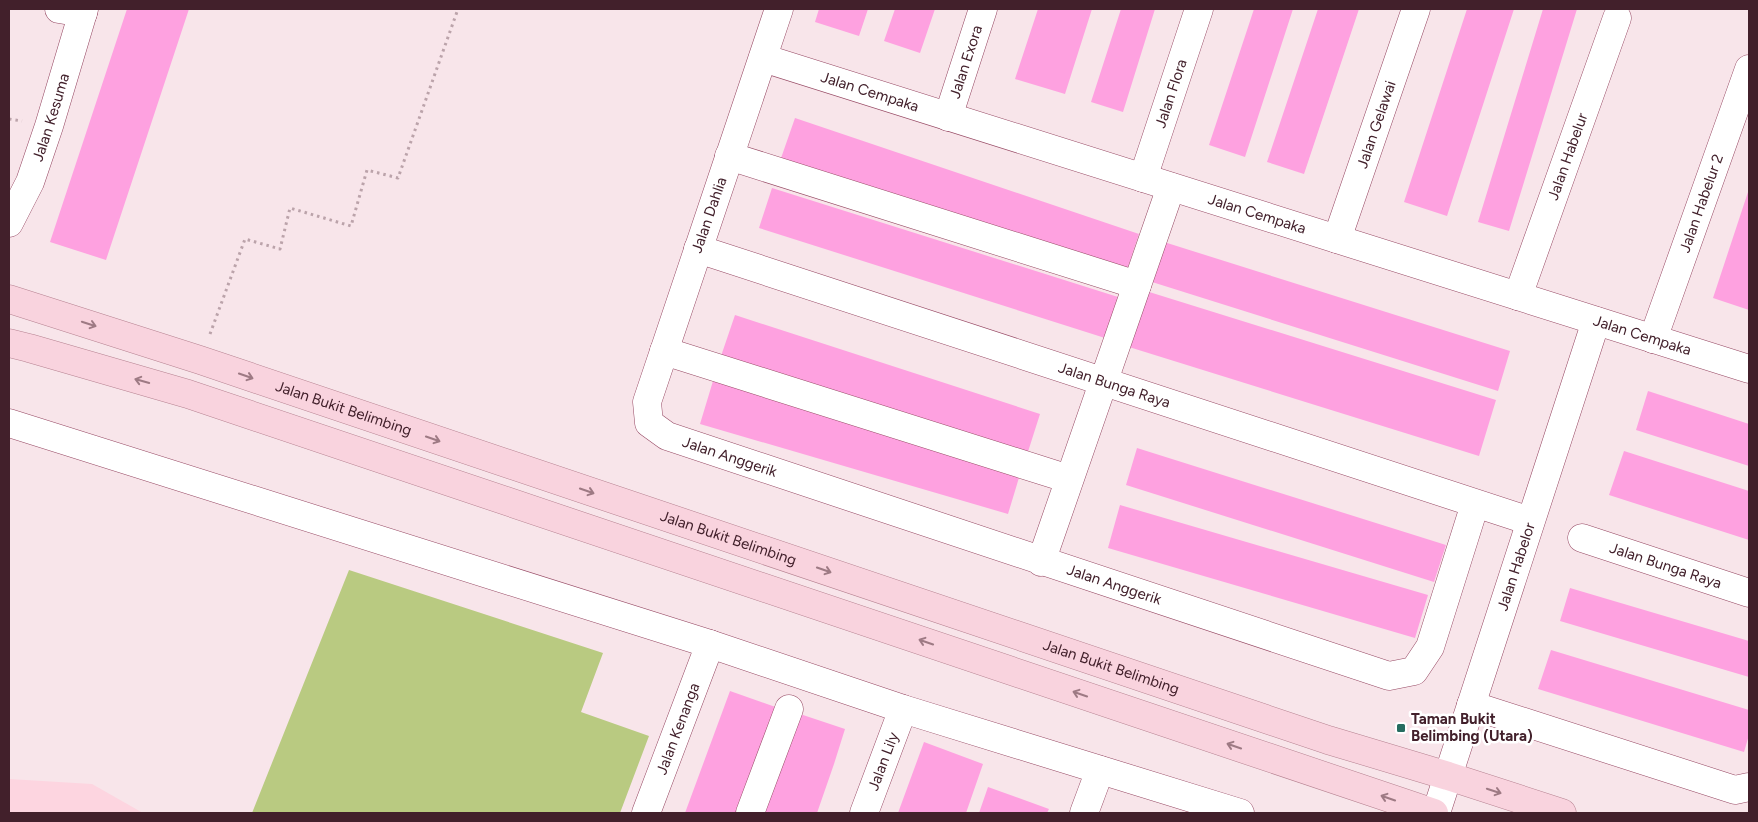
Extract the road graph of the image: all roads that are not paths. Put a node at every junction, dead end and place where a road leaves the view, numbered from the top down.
1 (779, 9) edge
2 (983, 9) edge
3 (1200, 9) edge
4 (1416, 9) edge
5 (75, 10) edge
6 (1617, 18) dead end
7 (763, 58) junction
8 (1749, 69) edge
9 (948, 117) junction
10 (729, 156) junction
11 (1143, 178) junction
12 (1171, 187) junction
13 (9, 222) edge
14 (1337, 239) junction
15 (698, 249) junction
16 (1136, 285) junction
17 (1518, 296) junction
18 (9, 300) edge
19 (1596, 321) junction
20 (1653, 339) junction
21 (9, 343) edge
22 (664, 351) junction
23 (1749, 369) edge
24 (1103, 382) junction
25 (649, 422) joint
26 (9, 423) edge
27 (1069, 479) junction
28 (1475, 504) junction
29 (1530, 521) junction
30 (1582, 538) dead end
31 (1041, 562) junction
32 (1749, 592) edge
33 (710, 644) junction
34 (1471, 705) junction
35 (789, 709) dead end
36 (903, 709) junction
37 (1100, 770) junction
38 (1448, 776) junction
39 (1749, 787) edge
40 (646, 813) edge
41 (750, 813) edge
42 (864, 813) edge
43 (1084, 813) edge
44 (1240, 813) edge
45 (1435, 813) edge
46 (1562, 813) edge

1 - 7 street, Jalan Dahlia
2 - 9 street, Jalan Exora
3 - 11 street, Jalan Flora
4 - 14 street, Jalan Gelawai
5 - 13 street, Jalan Kesuma
6 - 17 street, Jalan Habelur
7 - 9 street, Jalan Cempaka
7 - 10 street, Jalan Dahlia
8 - 20 street, Jalan Habelur 2
9 - 11 street, Jalan Cempaka
10 - 15 street, Jalan Dahlia
10 - 16 street
11 - 12 street, Jalan Cempaka
12 - 14 street, Jalan Cempaka
12 - 16 street
14 - 17 street, Jalan Cempaka
15 - 22 street, Jalan Dahlia
15 - 24 street, Jalan Bunga Raya
16 - 24 street
17 - 19 street, Jalan Cempaka
18 -> 38 main road, Jalan Bukit Belimbing
19 - 20 street, Jalan Cempaka
19 - 29 street, Jalan Habelor
20 - 23 street, Jalan Cempaka
45 -> 21 main road
22 - 25 street, Jalan Dahlia
22 - 27 street
24 - 27 street
24 - 28 street, Jalan Bunga Raya
25 - 31 street, Jalan Anggerik
26 - 33 street
27 - 31 street
28 - 29 street, Jalan Bunga Raya
28 - 31 street, Jalan Anggerik
29 - 34 street, Jalan Habelor
30 - 32 street, Jalan Bunga Raya
33 - 36 street
33 - 40 street, Jalan Kenanga
34 - 38 street, Jalan Habelor
34 - 39 street
35 - 41 street
36 - 37 street
36 - 42 street, Jalan Lily
37 - 43 street
37 - 44 street
38 - 45 street, Jalan Habelor
38 -> 46 main road, Jalan Bukit Belimbing

